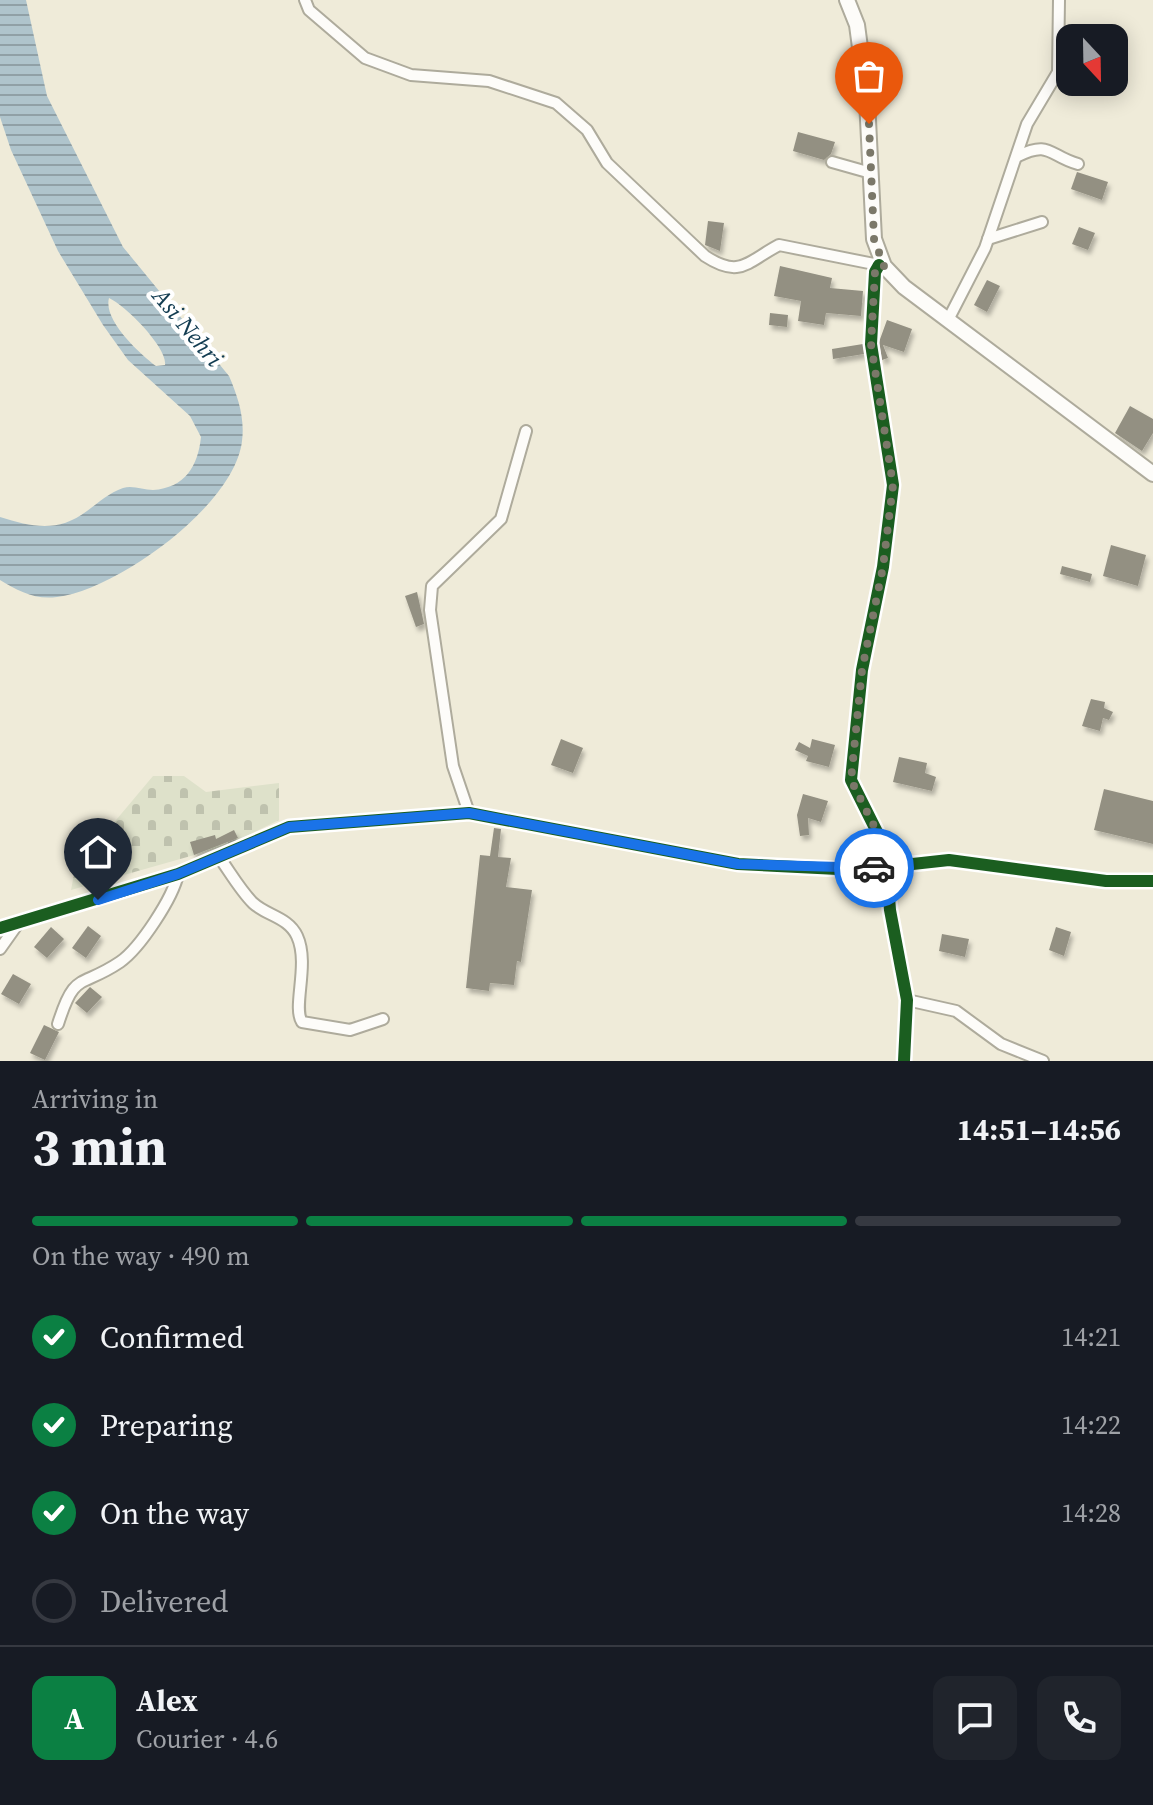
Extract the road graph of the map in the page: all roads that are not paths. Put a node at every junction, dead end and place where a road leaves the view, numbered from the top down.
1 (305, 0) edge
2 (847, 0) edge
3 (1059, 0) edge
4 (1018, 156) junction
5 (832, 162) dead end
6 (1078, 164) dead end
7 (871, 173) junction
8 (1042, 222) dead end
9 (988, 239) junction
10 (882, 266) junction
11 (948, 320) junction
12 (526, 431) dead end
13 (1151, 469) edge
14 (469, 813) junction
15 (219, 857) junction
16 (887, 867) junction
17 (178, 874) junction
18 (1153, 881) edge
19 (17, 925) junction
20 (0, 928) edge
21 (0, 949) edge
22 (907, 1000) junction
23 (383, 1019) dead end
24 (58, 1024) dead end
25 (904, 1061) edge
26 (1043, 1061) edge

1 - 10 street
2 - 7 street
3 - 4 street
4 - 6 street
4 - 9 street
5 - 7 street
7 - 10 street
8 - 9 street
9 - 11 street
10 - 11 street
10 - 16 street
11 - 13 street
12 - 14 street
14 - 15 street
14 - 16 street
15 - 17 street
15 - 23 street
16 - 18 street
16 - 22 street
17 - 19 street
17 - 24 street
19 - 20 street
19 - 21 street
22 - 25 street
22 - 26 street

